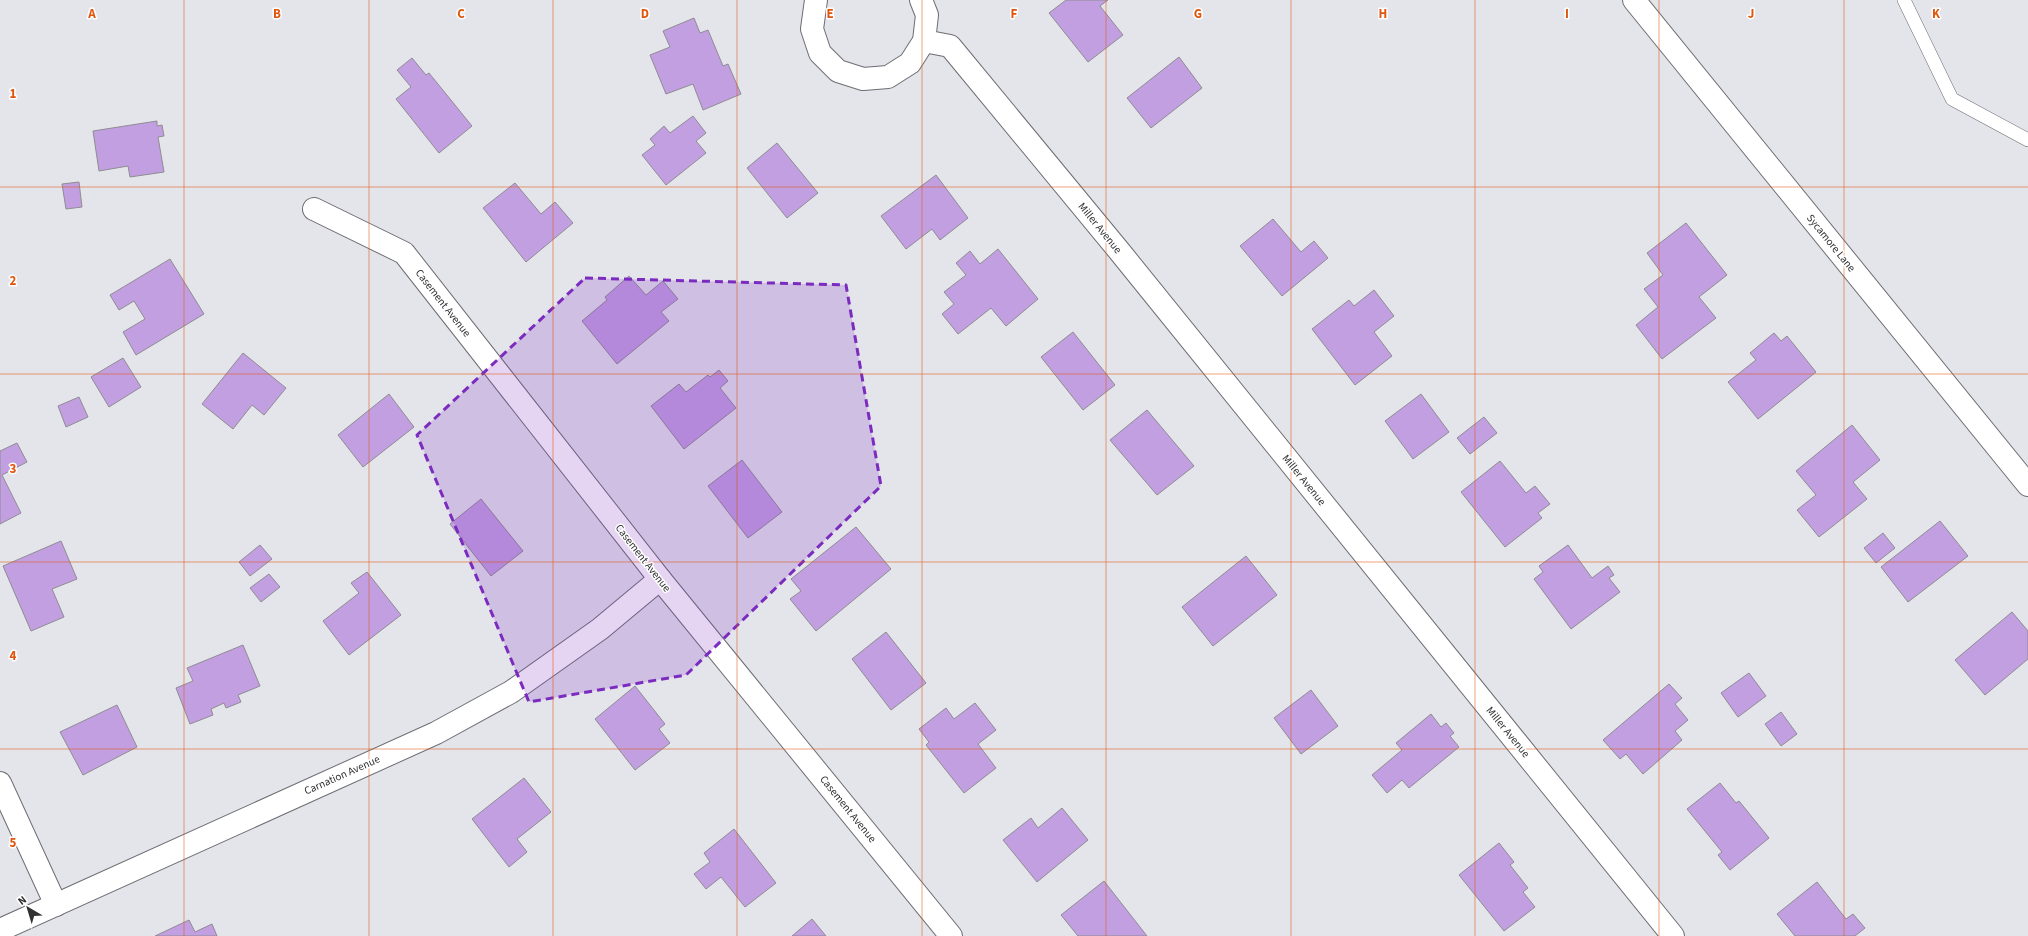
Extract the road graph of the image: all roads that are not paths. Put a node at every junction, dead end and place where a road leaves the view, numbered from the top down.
1 (816, 0) edge
2 (921, 0) edge
3 (1634, 0) edge
4 (1904, 0) edge
5 (924, 41) junction
6 (2028, 140) edge
7 (314, 209) dead end
8 (2028, 485) edge
9 (660, 579) junction
10 (0, 782) edge
11 (56, 905) junction
12 (0, 930) edge
13 (951, 936) edge
14 (1673, 936) edge

1 - 5 street
2 - 5 street
3 - 8 street, Sycamore Lane
4 - 6 lane
5 - 14 street, Miller Avenue
7 - 9 street, Casement Avenue
9 - 11 street, Carnation Avenue
9 - 13 street, Casement Avenue
10 - 11 street
11 - 12 street, Carnation Avenue

